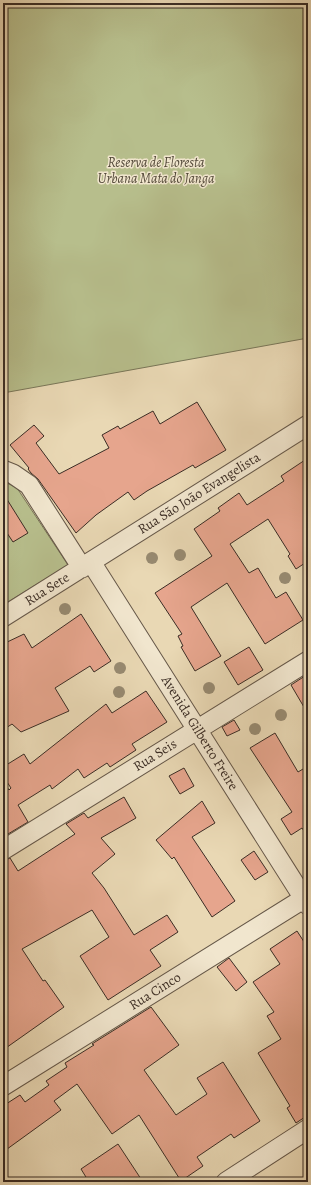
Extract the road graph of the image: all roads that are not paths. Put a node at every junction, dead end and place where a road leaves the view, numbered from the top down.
1 (308, 425) edge
2 (3, 470) edge
3 (86, 565) junction
4 (3, 617) edge
5 (308, 660) edge
6 (197, 729) junction
7 (3, 850) edge
8 (307, 900) edge
9 (3, 1086) edge
10 (308, 1129) edge
11 (226, 1182) edge

1 - 3 street, Rua São João Evangelista
2 - 3 street, Avenida Gilberto Freire
3 - 4 street, Rua Sete
3 - 6 street, Avenida Gilberto Freire
5 - 6 street, Rua Seis
6 - 7 street, Rua Seis
6 - 8 street, Avenida Gilberto Freire
8 - 9 street, Rua Cinco
10 - 11 street

